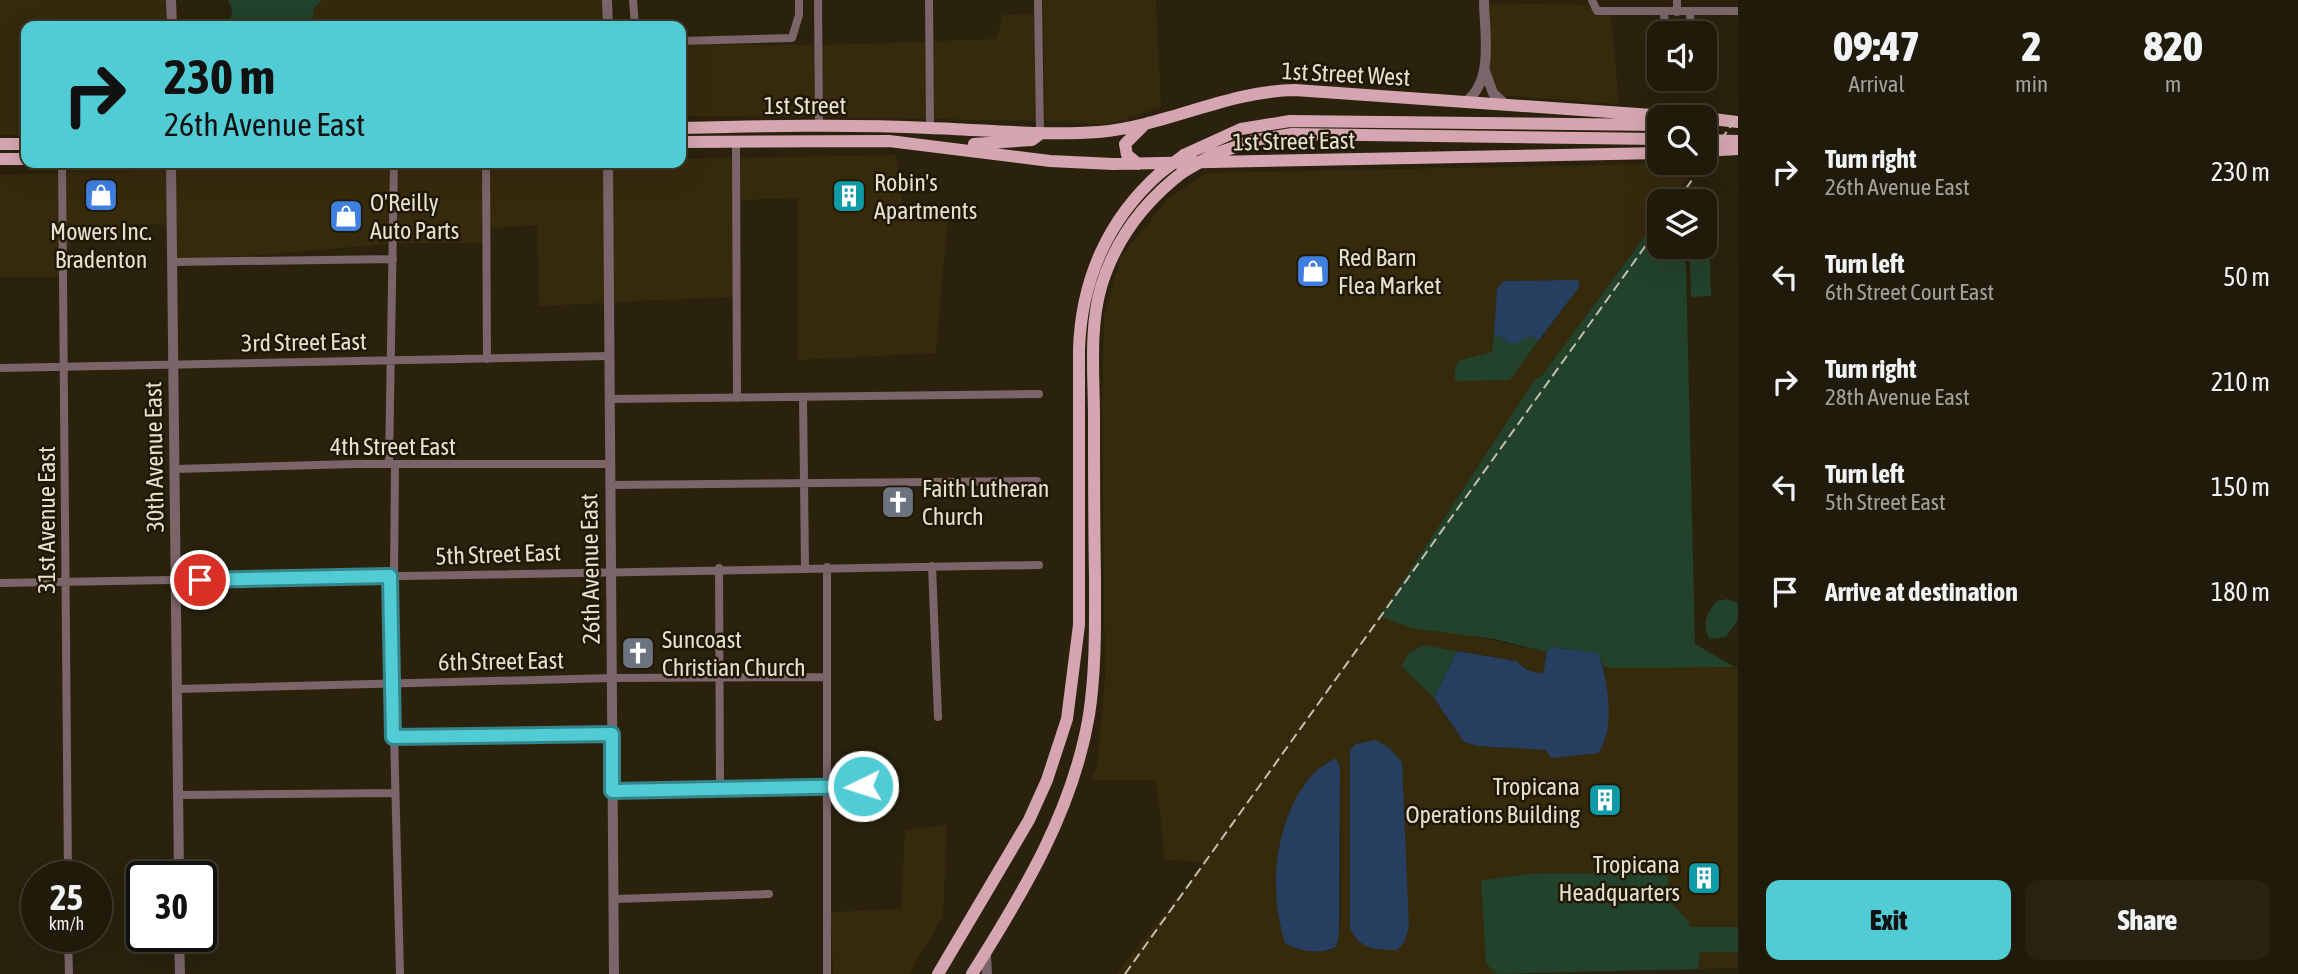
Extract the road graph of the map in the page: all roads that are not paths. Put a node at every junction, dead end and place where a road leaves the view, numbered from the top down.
1 (171, 0) edge
2 (607, 0) edge
3 (633, 0) edge
4 (799, 0) edge
5 (818, 0) edge
6 (929, 0) edge
7 (1038, 0) edge
8 (1484, 0) edge
9 (1592, 0) edge
10 (1677, 0) edge
11 (1664, 11) junction
12 (1738, 11) edge
13 (1677, 12) junction
14 (1690, 12) junction
15 (172, 21) edge
16 (608, 21) edge
17 (635, 21) edge
18 (1664, 21) edge
19 (1690, 21) edge
20 (686, 41) edge
21 (1485, 67) junction
22 (1465, 102) junction
23 (1507, 105) junction
24 (1647, 115) edge
25 (1146, 124) junction
26 (1647, 125) edge
27 (819, 126) junction
28 (686, 128) edge
29 (930, 128) junction
30 (1040, 132) junction
31 (788, 139) junction
32 (1647, 139) edge
33 (1717, 140) edge
34 (736, 141) junction
35 (1738, 141) edge
36 (686, 142) edge
37 (0, 144) edge
38 (21, 144) edge
39 (930, 144) joint
40 (953, 147) junction
41 (1738, 149) edge
42 (1717, 150) edge
43 (1647, 153) edge
44 (0, 159) edge
45 (21, 159) edge
46 (1138, 164) junction
47 (62, 168) edge
48 (171, 168) edge
49 (394, 168) edge
50 (486, 168) edge
51 (608, 168) edge
52 (393, 259) junction
53 (173, 262) junction
54 (609, 356) junction
55 (487, 359) junction
56 (392, 360) junction
57 (174, 364) junction
58 (65, 367) junction
59 (0, 368) edge
60 (1039, 394) dead end
61 (803, 397) junction
62 (737, 398) junction
63 (610, 399) junction
64 (392, 464) junction
65 (610, 464) junction
66 (176, 469) junction
67 (1037, 481) dead end
68 (804, 482) junction
69 (610, 485) junction
70 (1039, 565) dead end
71 (932, 566) junction
72 (805, 567) junction
73 (827, 567) junction
74 (719, 569) junction
75 (612, 570) junction
76 (392, 576) junction
77 (176, 580) junction
78 (65, 582) junction
79 (0, 583) edge
80 (827, 677) junction
81 (612, 678) junction
82 (720, 678) junction
83 (392, 683) junction
84 (177, 690) junction
85 (939, 717) dead end
86 (612, 734) junction
87 (393, 737) junction
88 (863, 786) dead end
89 (826, 788) junction
90 (720, 790) junction
91 (612, 791) junction
92 (395, 793) junction
93 (178, 795) junction
94 (68, 861) edge
95 (179, 861) edge
96 (769, 894) dead end
97 (615, 899) junction
98 (986, 951) junction
99 (68, 952) edge
100 (179, 952) edge
101 (69, 974) edge
102 (180, 974) edge
103 (400, 974) edge
104 (614, 974) edge
105 (827, 974) edge
106 (938, 974) edge
107 (972, 974) edge
108 (987, 974) edge

1 - 15 street
2 - 16 street
3 - 17 street
4 - 20 street
5 - 27 street
6 - 29 street
7 - 30 street
8 - 21 street
9 - 11 street
10 - 13 street
11 - 13 street
11 - 18 street
12 - 14 street
13 - 14 street
14 - 19 street
21 - 22 street
21 - 23 street
22 - 23 main road, 1st Street West
22 - 25 main road, 1st Street West
23 - 24 main road, 1st Street West
25 - 30 main road, 1st Street West
25 - 46 main road
26 - 106 main road, 1st Street West, bridge
27 - 28 main road, 1st Street
27 - 29 main road, 1st Street
29 - 30 main road, 1st Street West
29 - 31 main road
29 - 40 main road
30 - 40 main road
31 - 34 main road, 1st Street
31 - 39 main road, 1st Street
32 - 98 main road, bridge
33 - 35 main road
34 - 36 main road, 1st Street
34 - 62 street
37 - 38 main road
39 - 40 main road, 1st Street East
40 - 46 main road, 1st Street East
41 - 42 main road
43 - 46 main road, 1st Street East
44 - 45 main road
47 - 58 street, 31st Avenue East
48 - 53 street, 30th Avenue East
49 - 52 street
50 - 55 street
51 - 54 street, 26th Avenue East
52 - 53 street
52 - 56 street
53 - 57 street, 30th Avenue East
54 - 55 street, 3rd Street East
54 - 63 street, 26th Avenue East
55 - 56 street, 3rd Street East
56 - 57 street, 3rd Street East
56 - 64 street
57 - 58 street, 3rd Street East
57 - 66 street, 30th Avenue East
58 - 59 street, 3rd Street East
58 - 78 street, 31st Avenue East
60 - 61 street
61 - 62 street
61 - 68 street
62 - 63 street
63 - 65 street, 26th Avenue East
64 - 65 street, 4th Street East
64 - 66 street, 4th Street East
64 - 76 street
65 - 69 street, 26th Avenue East
66 - 77 street, 30th Avenue East
67 - 68 street
68 - 69 street
68 - 72 street
69 - 75 street, 26th Avenue East
70 - 71 street, 5th Street East
71 - 73 street, 5th Street East
71 - 85 street
72 - 73 street, 5th Street East
72 - 74 street, 5th Street East
73 - 80 street
74 - 75 street, 5th Street East
74 - 82 street
75 - 76 street, 5th Street East
75 - 81 street, 26th Avenue East
76 - 77 street, 5th Street East
76 - 83 street
77 - 78 street, 5th Street East
77 - 84 street, 30th Avenue East
78 - 79 street, 5th Street East
78 - 94 street, 31st Avenue East
80 - 82 street, 6th Street East
80 - 89 street
81 - 82 street, 6th Street East
81 - 83 street, 6th Street East
81 - 86 street, 26th Avenue East
82 - 90 street
83 - 84 street, 6th Street East
83 - 87 street
84 - 93 street, 30th Avenue East
86 - 87 street
86 - 91 street, 26th Avenue East
87 - 92 street
88 - 89 street
89 - 90 street
89 - 105 street
90 - 91 street
91 - 97 street, 26th Avenue East
92 - 93 street
92 - 103 street
93 - 95 street, 30th Avenue East
96 - 97 street
97 - 104 street, 26th Avenue East
98 - 107 main road
98 - 108 street
99 - 101 street
100 - 102 street

